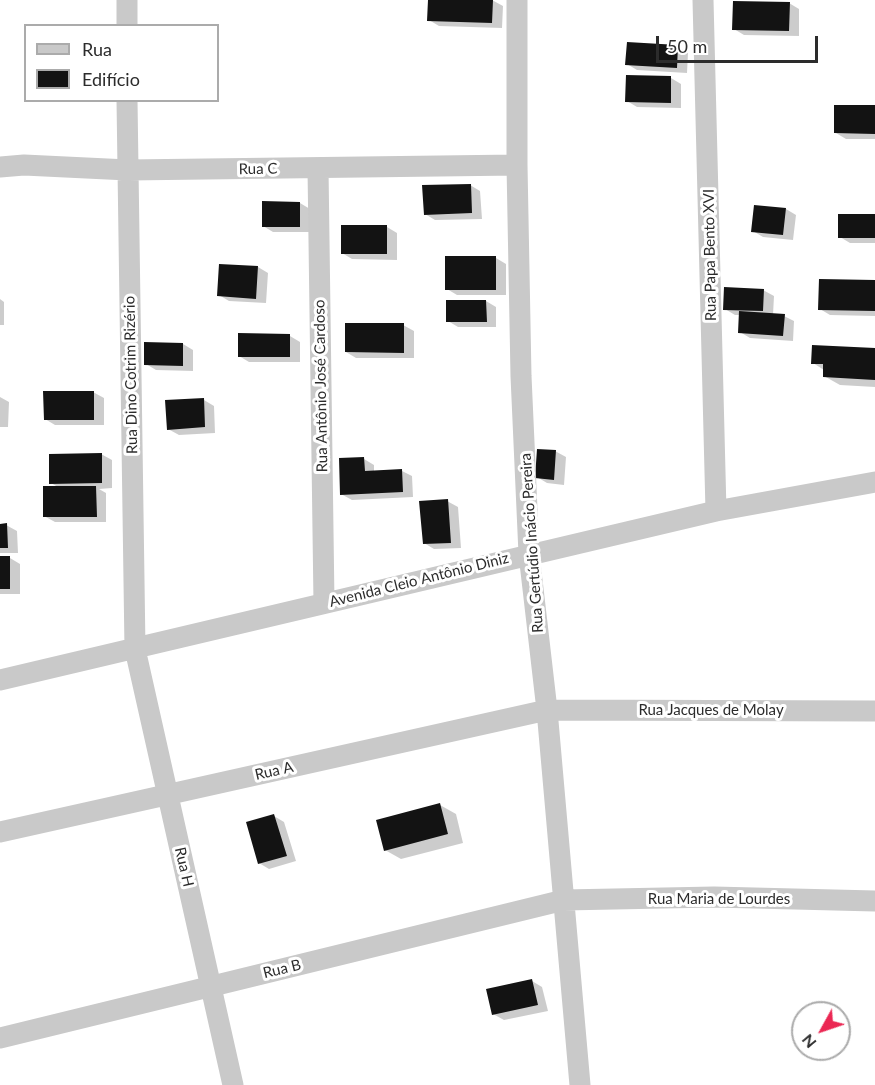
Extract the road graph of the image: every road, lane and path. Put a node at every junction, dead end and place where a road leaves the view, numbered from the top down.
1 (127, 0) edge
2 (517, 0) edge
3 (703, 0) edge
4 (127, 24) edge
5 (127, 102) edge
6 (517, 165) junction
7 (0, 167) edge
8 (318, 168) junction
9 (128, 170) junction
10 (875, 482) edge
11 (716, 511) junction
12 (529, 554) junction
13 (324, 603) junction
14 (135, 649) junction
15 (0, 680) edge
16 (547, 710) junction
17 (875, 711) edge
18 (168, 795) junction
19 (0, 832) edge
20 (564, 900) junction
21 (875, 901) edge
22 (211, 987) junction
23 (0, 1038) edge
24 (233, 1085) edge
25 (580, 1085) edge

1 - 4 street
2 - 6 street, Rua Gertúdio Inácio Pereira
3 - 11 street, Rua Papa Bento XVI
5 - 9 street, Rua Dino Cotrim Rizério
6 - 8 street, Rua C
6 - 12 street, Rua Gertúdio Inácio Pereira
7 - 9 street, Rua C
8 - 9 street, Rua C
8 - 13 street, Rua Antônio José Cardoso
9 - 14 street, Rua Dino Cotrim Rizério
10 - 11 street, Avenida Cleio Antônio Diniz
11 - 12 street, Avenida Cleio Antônio Diniz
12 - 13 street, Avenida Cleio Antônio Diniz
12 - 16 street, Rua Gertúdio Inácio Pereira
13 - 14 street, Avenida Cleio Antônio Diniz
14 - 15 street, Avenida Cleio Antônio Diniz
14 - 18 street, Rua H
16 - 17 street, Rua Jacques de Molay
16 - 18 street, Rua A
16 - 20 street, Rua Gertúdio Inácio Pereira
18 - 19 street, Rua A
18 - 22 street, Rua H
20 - 21 street, Rua Maria de Lourdes
20 - 22 street, Rua B
20 - 25 street, Rua Gertúdio Inácio Pereira
22 - 23 street, Rua B
22 - 24 street, Rua H

